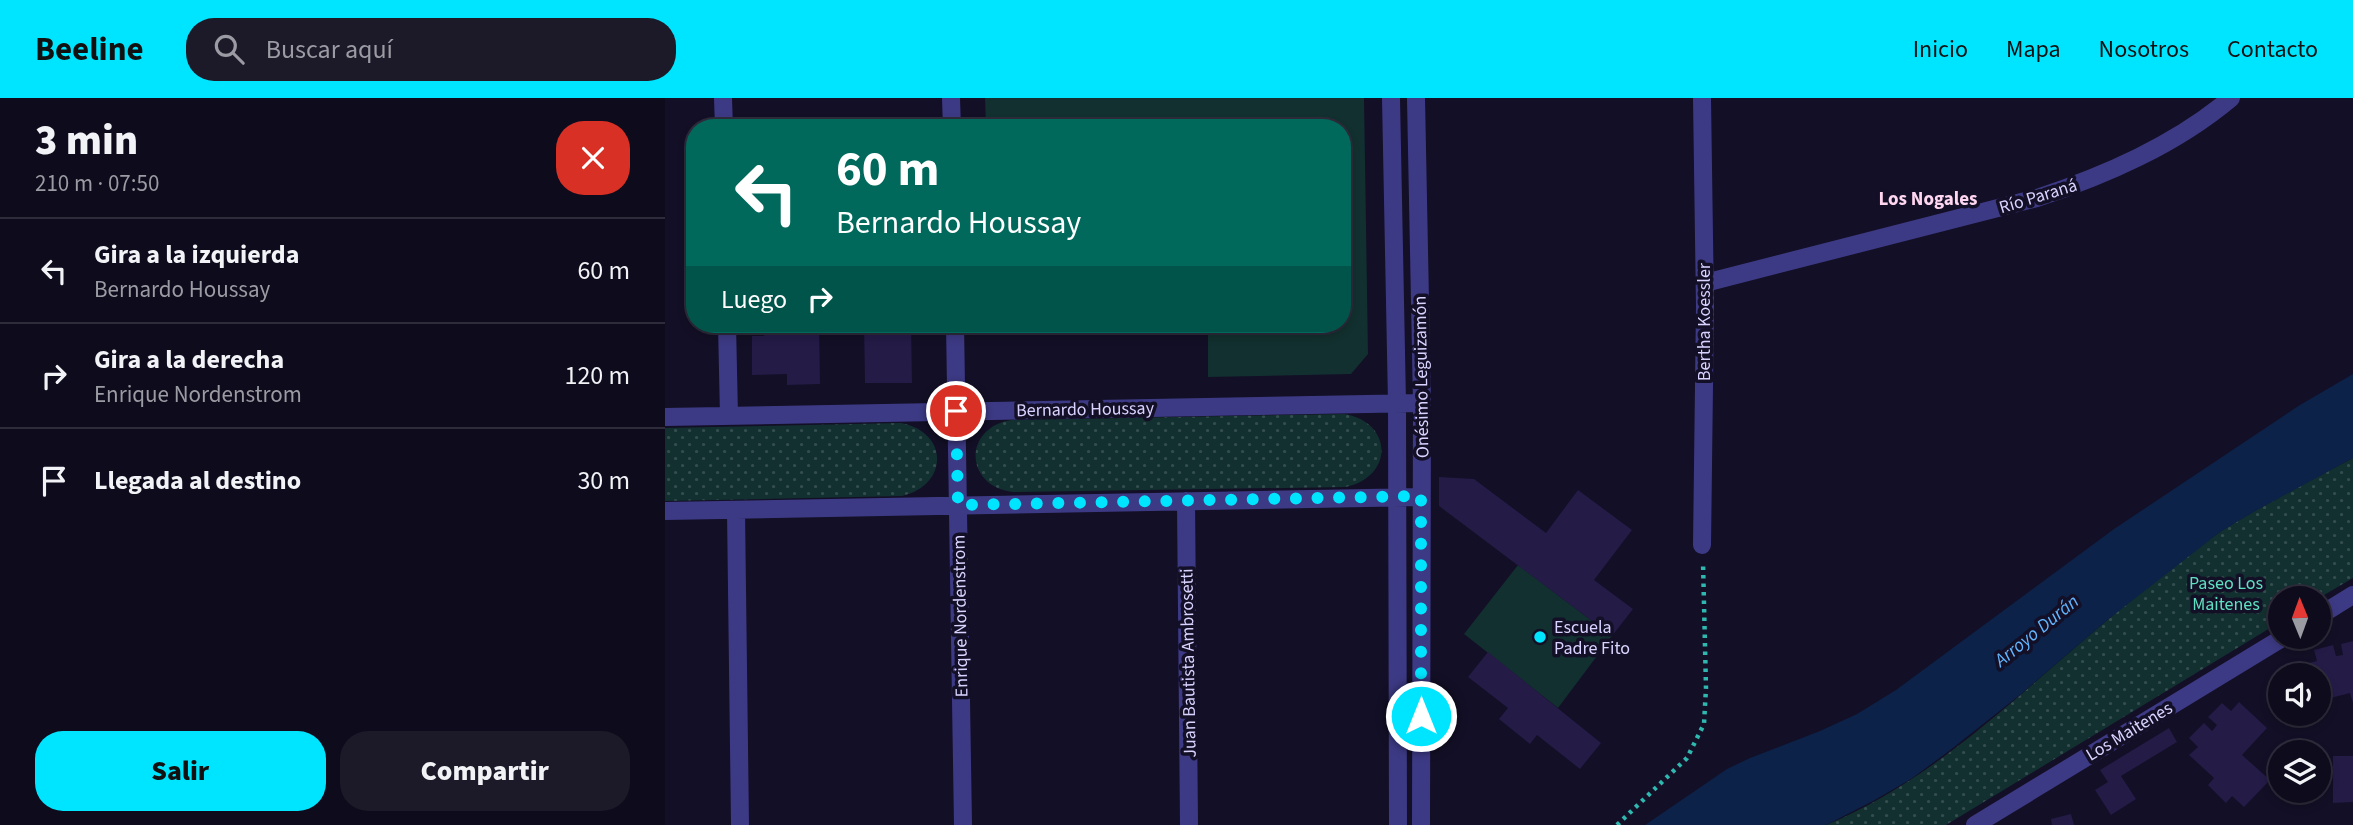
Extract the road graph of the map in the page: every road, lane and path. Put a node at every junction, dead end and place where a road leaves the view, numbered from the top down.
1 (723, 98) edge
2 (951, 98) edge
3 (1391, 98) edge
4 (1416, 98) edge
5 (1702, 98) edge
6 (2231, 98) edge
7 (724, 119) edge
8 (952, 119) edge
9 (1705, 283) junction
10 (727, 333) edge
11 (955, 333) edge
12 (1397, 403) junction
13 (1422, 403) junction
14 (956, 411) junction
15 (729, 416) junction
16 (665, 417) edge
17 (1421, 496) junction
18 (1396, 497) junction
19 (1186, 501) junction
20 (958, 505) junction
21 (736, 510) junction
22 (665, 511) edge
23 (1702, 545) joint
24 (2353, 595) edge
25 (2331, 609) edge
26 (2268, 647) edge
27 (740, 825) edge
28 (963, 825) edge
29 (1189, 825) edge
30 (1398, 825) edge
31 (1421, 825) edge
32 (1617, 825) edge
33 (1975, 825) edge

1 - 7 street
2 - 8 street
3 - 12 street, Onésimo Leguizamón
4 - 13 street, Onésimo Leguizamón
5 - 9 street, Bertha Koessler
6 - 9 street, Río Paraná
9 - 23 street, Bertha Koessler
10 - 15 street
11 - 14 street, Enrique Nordenstrom
12 - 13 street, Bernardo Houssay
12 - 14 street, Bernardo Houssay
12 - 18 street, Onésimo Leguizamón
13 - 17 street, Onésimo Leguizamón
14 - 15 street, Bernardo Houssay
14 - 20 street, Enrique Nordenstrom
15 - 16 street, Bernardo Houssay
17 - 18 street
17 - 31 street, Onésimo Leguizamón
18 - 19 street
18 - 30 street, Onésimo Leguizamón
19 - 20 street
19 - 29 street, Juan Bautista Ambrosetti
20 - 21 street
20 - 28 street, Enrique Nordenstrom
21 - 22 street
21 - 27 street
23 - 32 path
24 - 25 street
26 - 33 street, Los Maitenes

